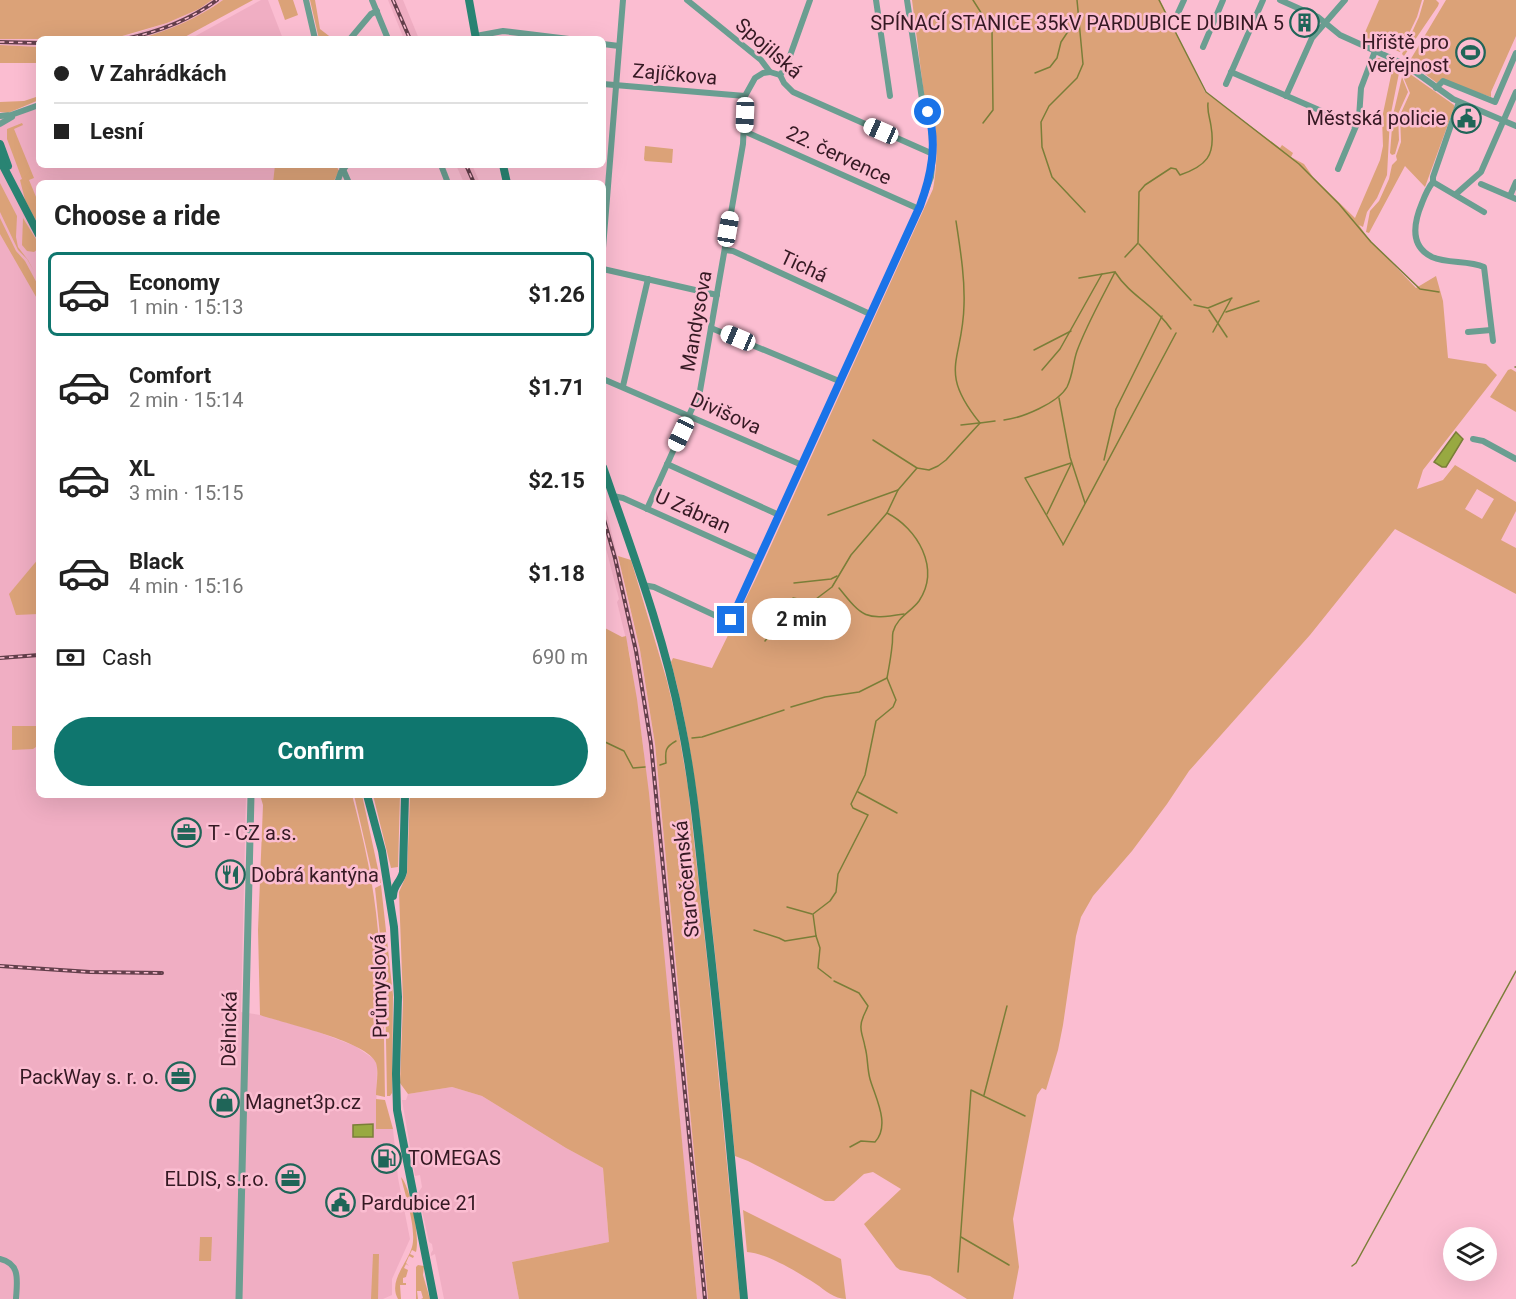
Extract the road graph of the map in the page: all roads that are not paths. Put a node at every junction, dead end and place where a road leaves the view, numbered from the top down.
1 (306, 0) edge
2 (372, 0) edge
3 (468, 0) edge
4 (622, 0) edge
5 (687, 0) edge
6 (810, 0) edge
7 (876, 0) edge
8 (907, 0) edge
9 (1184, 0) edge
10 (1222, 0) edge
11 (1263, 0) edge
12 (1280, 0) edge
13 (1345, 0) edge
14 (377, 11) junction
15 (1178, 12) dead end
16 (1325, 23) junction
17 (314, 36) edge
18 (353, 36) edge
19 (387, 36) edge
20 (476, 36) edge
21 (484, 36) edge
22 (544, 36) edge
23 (606, 44) edge
24 (619, 46) junction
25 (1203, 47) dead end
26 (1375, 51) junction
27 (1515, 58) edge
28 (770, 72) junction
29 (1232, 72) junction
30 (780, 75) junction
31 (606, 84) edge
32 (1226, 84) dead end
33 (616, 85) junction
34 (1436, 88) junction
35 (1516, 92) edge
36 (745, 96) junction
37 (890, 96) dead end
38 (1286, 96) junction
39 (1459, 102) junction
40 (36, 106) edge
41 (25, 110) junction
42 (0, 116) edge
43 (1504, 121) junction
44 (0, 124) edge
45 (1356, 126) junction
46 (1516, 126) edge
47 (744, 131) junction
48 (0, 144) edge
49 (933, 153) junction
50 (0, 160) edge
51 (1338, 169) dead end
52 (1433, 182) junction
53 (1516, 182) edge
54 (1481, 184) dead end
55 (1456, 194) junction
56 (1513, 197) edge
57 (21, 200) junction
58 (919, 209) junction
59 (606, 210) edge
60 (1484, 212) dead end
61 (36, 229) edge
62 (725, 250) junction
63 (606, 269) edge
64 (648, 279) junction
65 (717, 295) junction
66 (870, 314) junction
67 (711, 328) junction
68 (1491, 330) junction
69 (1468, 332) dead end
70 (1493, 341) dead end
71 (606, 380) edge
72 (839, 381) junction
73 (623, 386) junction
74 (689, 415) junction
75 (1473, 439) dead end
76 (1516, 459) edge
77 (667, 464) junction
78 (802, 465) junction
79 (606, 476) edge
80 (613, 496) junction
81 (646, 509) junction
82 (779, 515) junction
83 (759, 559) junction
84 (643, 585) junction
85 (251, 798) edge
86 (367, 798) edge
87 (367, 798) edge
88 (405, 798) edge
89 (389, 883) junction
90 (397, 1048) junction
91 (0, 1258) edge
92 (16, 1299) edge
93 (239, 1299) edge
94 (434, 1299) edge
95 (744, 1299) edge

1 - 17 street
2 - 14 street
3 - 20 main road
4 - 24 street
5 - 28 street, Spojilská
6 - 30 street
7 - 37 street
8 - 49 street
9 - 15 street
10 - 25 street
11 - 29 street
12 - 16 street
13 - 16 street
14 - 18 street
14 - 19 street
16 - 26 street
16 - 38 street
21 - 22 street
23 - 24 street
24 - 33 street
26 - 34 street
26 - 45 street
27 - 34 street
28 - 30 street, Spojilská
28 - 36 street
29 - 32 street
29 - 38 street
30 - 49 street, Spojilská
31 - 33 street, Zajíčkova
33 - 36 street, Zajíčkova
33 - 59 street
34 - 39 street
35 - 43 street
36 - 47 street, Mandysova
38 - 45 street
39 - 43 street
39 - 52 street
40 - 41 street
41 - 42 street
41 - 44 street
43 - 46 street
43 - 55 street
45 - 51 street
47 - 58 street, 22. července
47 - 62 street, Mandysova
48 - 57 main road
49 - 58 street
50 - 57 main road
52 - 55 street
52 - 68 street
53 - 56 street
54 - 56 street
55 - 60 street
57 - 61 main road
58 - 66 street
62 - 65 street, Mandysova
62 - 66 street, Tichá
63 - 64 street
64 - 65 street
64 - 73 street
65 - 67 street, Mandysova
66 - 72 street
67 - 72 street
67 - 74 street, Mandysova
68 - 69 street
68 - 70 street
71 - 73 street, Divišova
72 - 78 street
73 - 74 street, Divišova
74 - 77 street, Mandysova
74 - 78 street, Divišova
75 - 76 street
77 - 81 street, Mandysova
77 - 82 street
78 - 82 street
79 - 80 main road, Staročernská
80 - 81 street, U Zábran
80 - 84 main road, Staročernská
81 - 83 street, U Zábran
82 - 83 street
83 - 84 street
84 - 95 main road, Staročernská
85 - 93 street, Dělnická
86 - 89 main road, Průmyslová
87 - 89 main road, Průmyslová
88 - 89 main road, Průmyslová
89 - 90 main road, Průmyslová
89 - 90 main road, Průmyslová
90 - 94 main road
91 - 92 street

